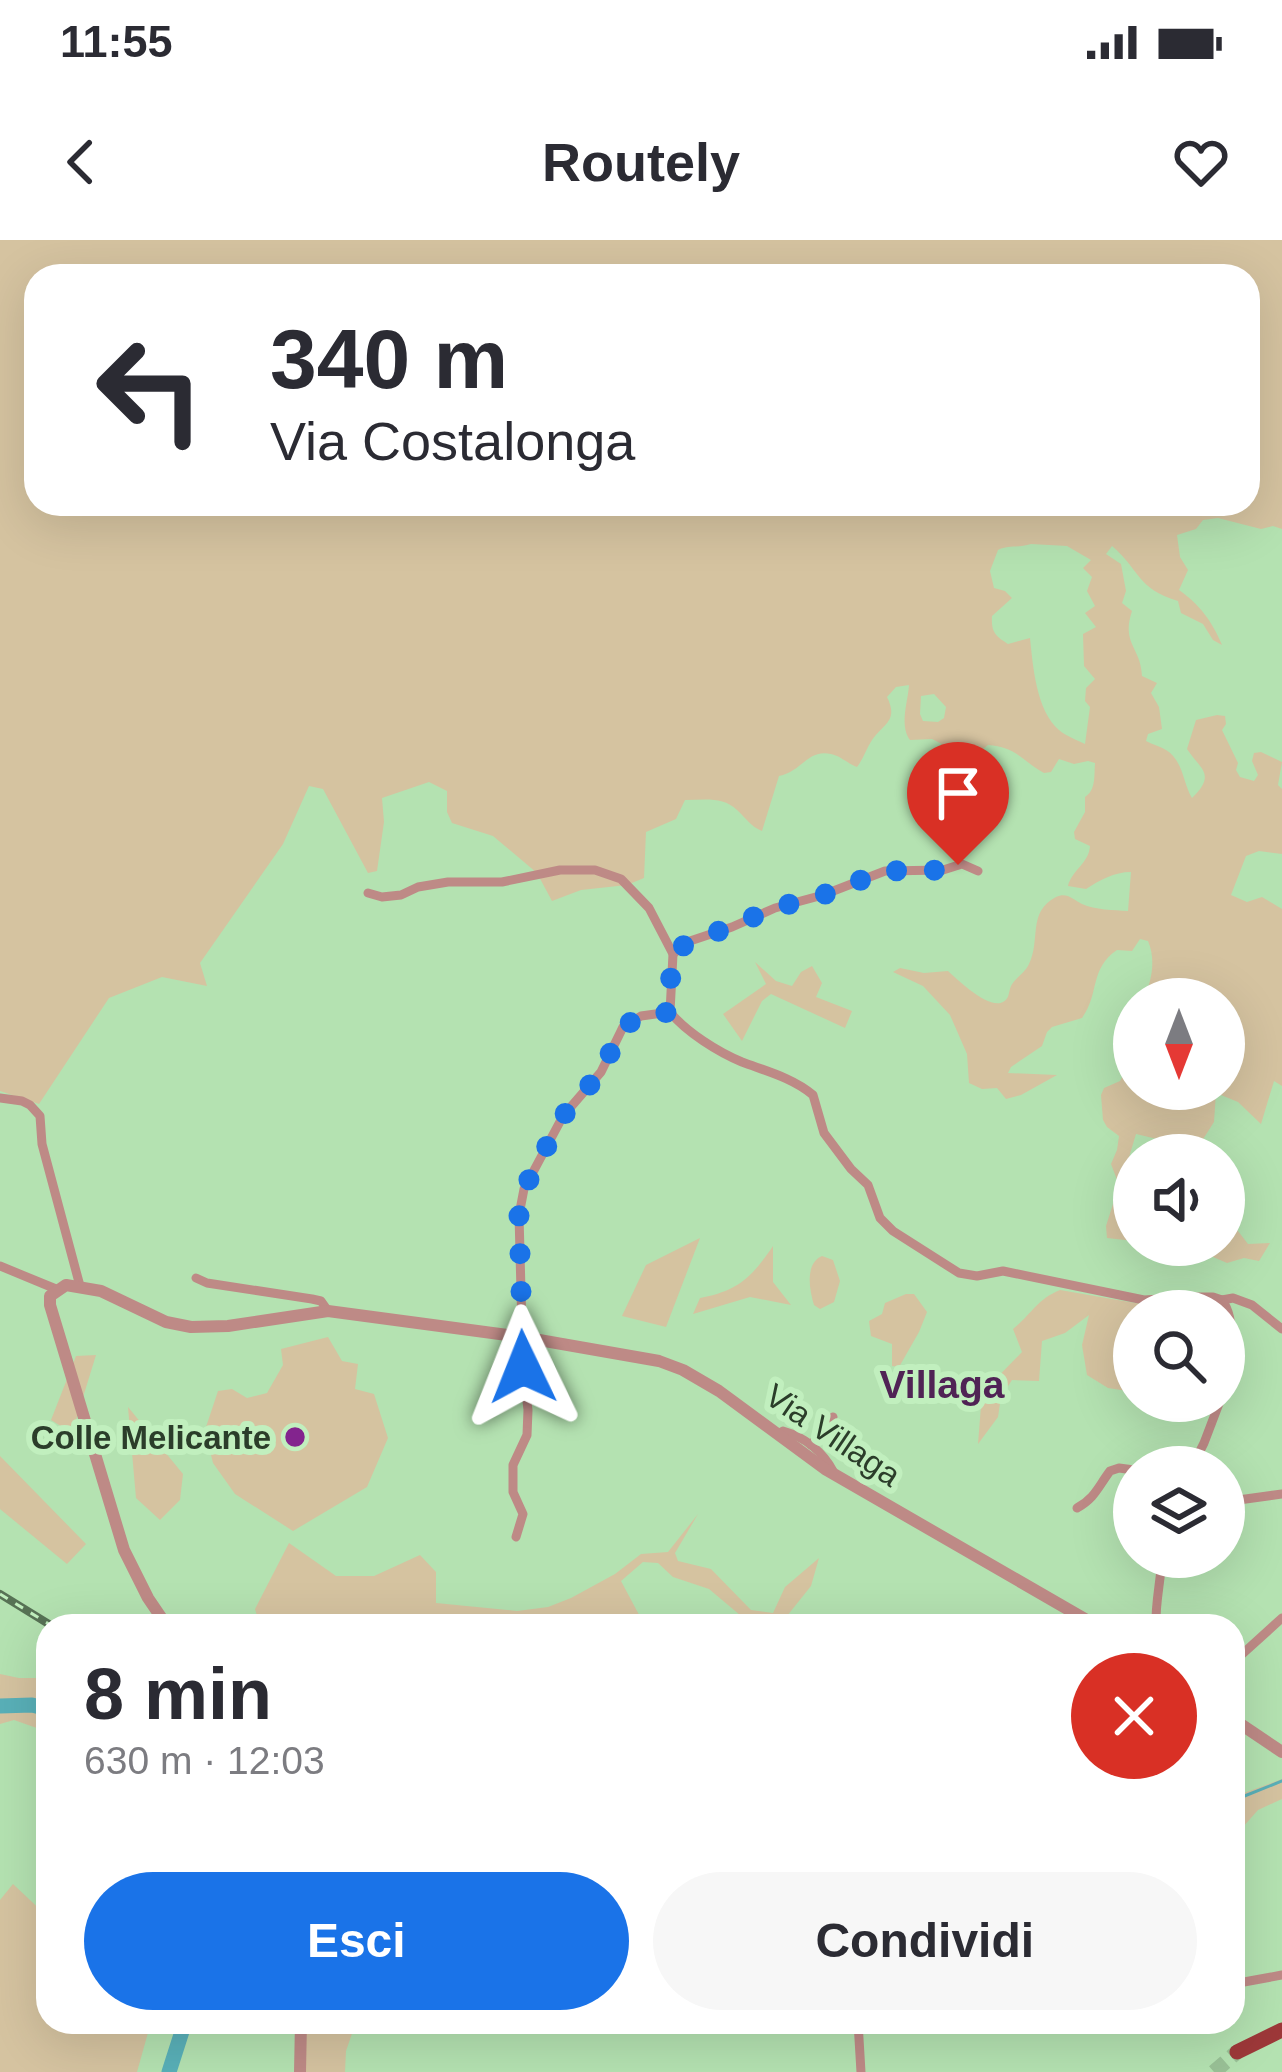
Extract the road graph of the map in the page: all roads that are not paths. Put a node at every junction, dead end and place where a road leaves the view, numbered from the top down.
1 (978, 871) dead end
2 (368, 893) dead end
3 (674, 954) junction
4 (670, 1012) junction
5 (0, 1098) edge
6 (0, 1266) edge
7 (196, 1278) dead end
8 (80, 1286) junction
9 (56, 1289) junction
10 (1113, 1294) edge
11 (1245, 1302) edge
12 (328, 1311) junction
13 (1282, 1329) edge
14 (522, 1336) junction
15 (833, 1417) dead end
16 (777, 1435) junction
17 (812, 1444) junction
18 (1113, 1470) edge
19 (836, 1476) junction
20 (1282, 1494) edge
21 (1245, 1499) edge
22 (1076, 1508) dead end
23 (516, 1537) dead end
24 (1160, 1578) edge
25 (159, 1614) edge
26 (1076, 1614) edge
27 (1157, 1614) edge
28 (1282, 1618) edge
29 (1245, 1652) edge
30 (1245, 1727) edge
31 (1282, 1752) edge
32 (1282, 1976) edge
33 (1245, 1982) edge
34 (1282, 2030) edge
35 (301, 2034) edge
36 (859, 2034) edge
37 (1237, 2052) tunnel mouth
38 (300, 2072) edge
39 (861, 2072) edge

1 - 3 street
2 - 3 street
3 - 4 street
4 - 10 street
4 - 14 street
5 - 8 street
6 - 9 street
7 - 12 street
8 - 9 street
8 - 12 street, Via Villaga
9 - 25 street
11 - 13 street
12 - 14 street, Via Villaga
14 - 16 street, Via Villaga
14 - 23 street
15 - 17 street
16 - 17 street
16 - 19 street, Via Villaga
17 - 19 street
18 - 22 street
19 - 26 street, Via Villaga
20 - 21 street
24 - 27 street
28 - 29 street
30 - 31 street
32 - 33 street
34 - 37 highway
35 - 38 street
36 - 39 street

